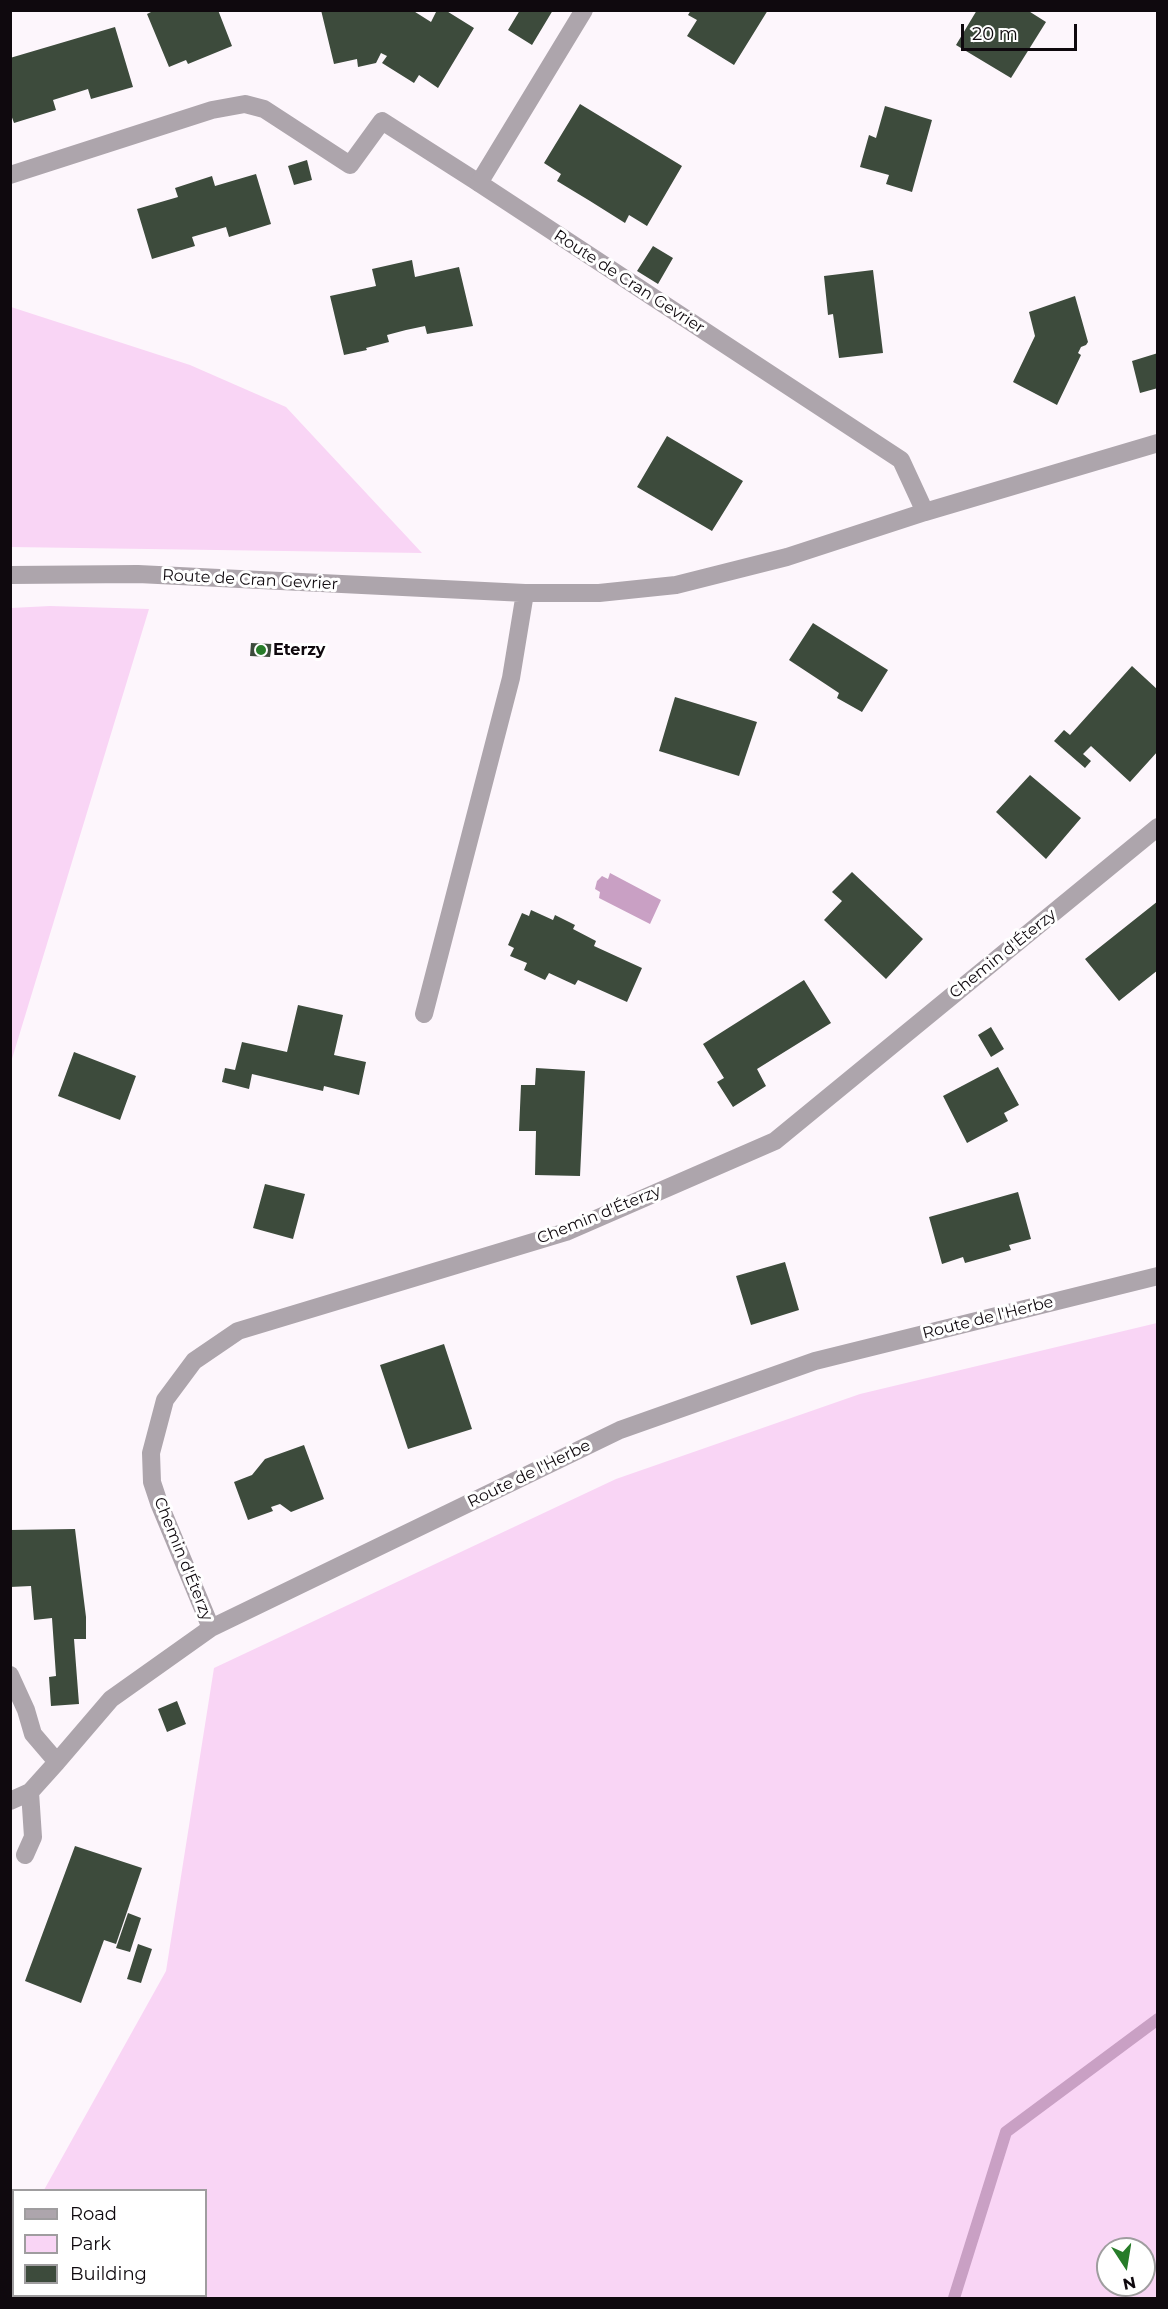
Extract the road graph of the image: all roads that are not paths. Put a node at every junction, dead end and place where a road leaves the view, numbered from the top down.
1 (584, 10) edge
2 (10, 175) edge
3 (479, 183) junction
4 (1158, 443) edge
5 (925, 512) junction
6 (10, 575) edge
7 (525, 593) junction
8 (1158, 827) edge
9 (424, 1014) dead end
10 (1158, 1276) edge
11 (211, 1628) junction
12 (10, 1675) edge
13 (57, 1762) junction
14 (30, 1792) junction
15 (10, 1802) edge
16 (25, 1855) dead end

1 - 3 street
2 - 3 street, Route de Cran Gevrier
3 - 5 street, Route de Cran Gevrier
4 - 5 street, Route de Cran Gevrier
5 - 7 street, Route de Cran Gevrier
6 - 7 street, Route de Cran Gevrier
7 - 9 street
8 - 11 street, Chemin d'Éterzy
10 - 11 street, Route de l'Herbe
11 - 13 street, Route de l'Herbe
12 - 13 street
13 - 14 street, Route de l'Herbe
14 - 15 street
14 - 16 street

